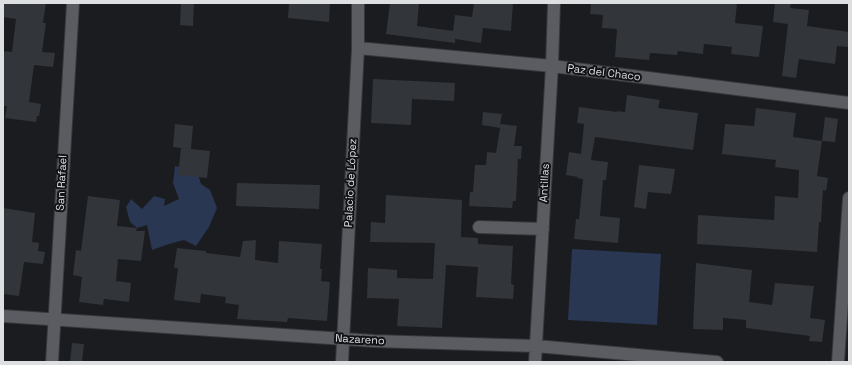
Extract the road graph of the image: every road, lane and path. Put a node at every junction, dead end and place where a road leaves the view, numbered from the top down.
1 (73, 3) edge
2 (358, 3) edge
3 (554, 3) edge
4 (358, 48) junction
5 (552, 66) junction
6 (849, 103) edge
7 (849, 198) edge
8 (479, 227) dead end
9 (543, 229) junction
10 (3, 316) edge
11 (54, 320) junction
12 (343, 339) junction
13 (536, 346) junction
14 (52, 362) edge
15 (342, 362) edge
16 (535, 362) edge
17 (717, 362) edge
18 (838, 362) edge

1 - 11 street, San Rafael
2 - 4 street, Palacio de López
3 - 5 street, Antillas
4 - 5 street, Paz del Chaco
4 - 12 street, Palacio de López
5 - 6 street, Paz del Chaco
5 - 9 street, Antillas
7 - 18 street
8 - 9 street
9 - 13 street, Antillas
10 - 11 street, Nazareno
11 - 12 street, Nazareno
11 - 14 street, San Rafael
12 - 13 street, Nazareno
12 - 15 street, Palacio de López
13 - 16 street, Antillas
13 - 17 street, Nazareno

